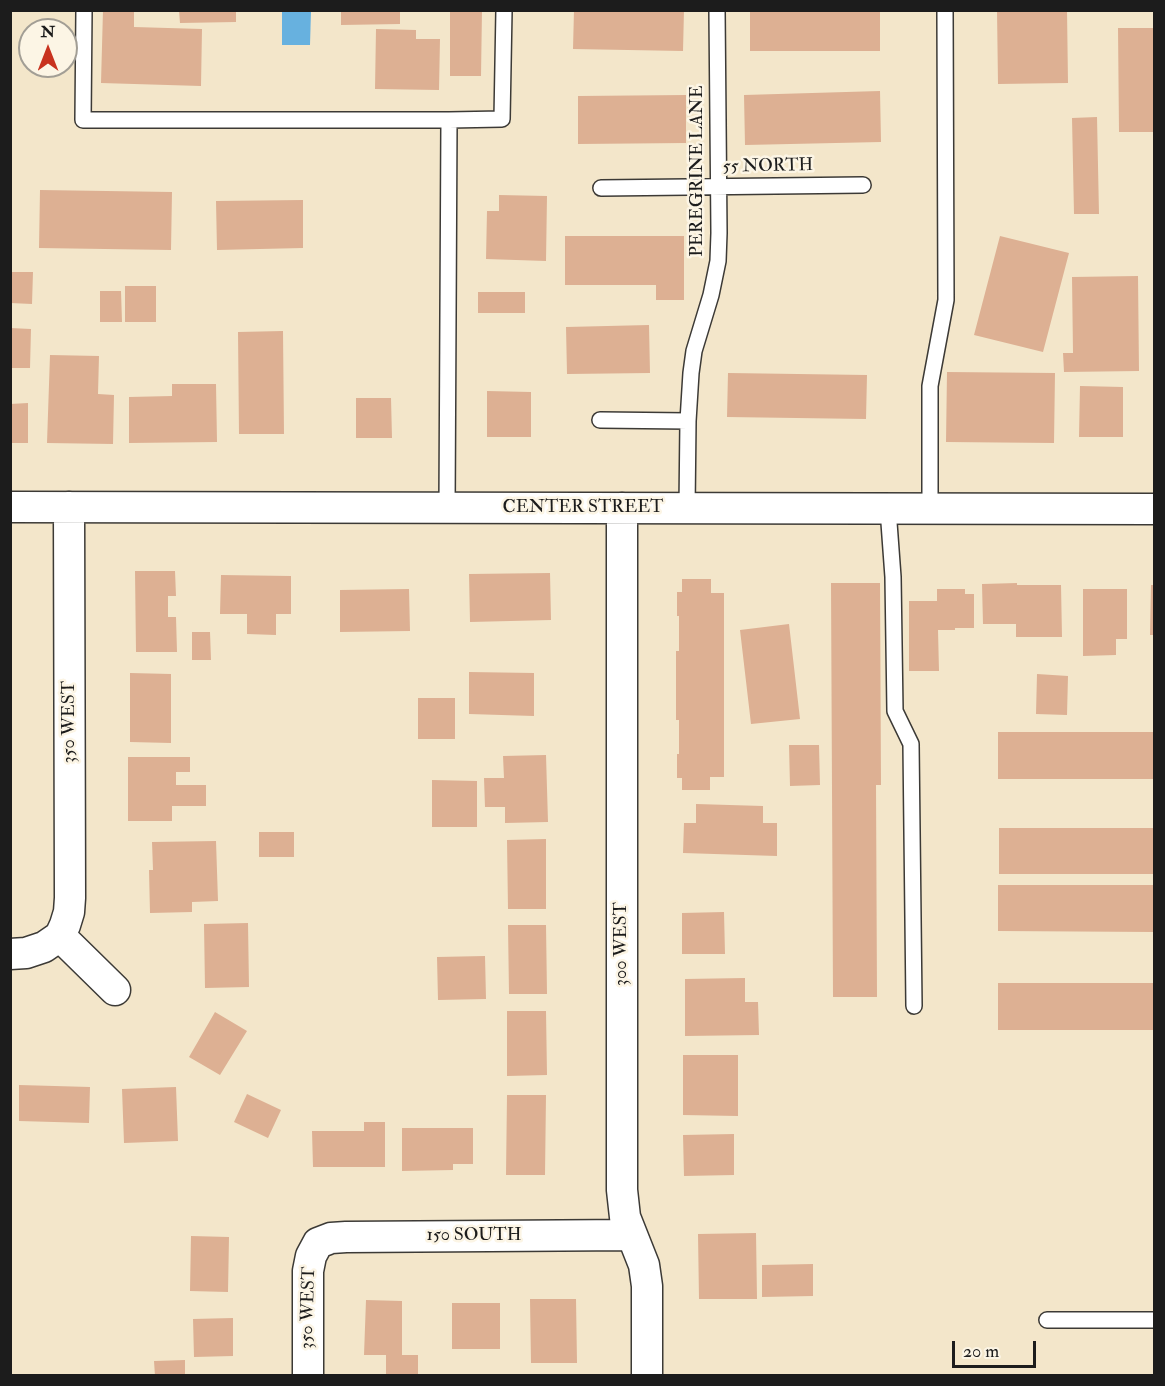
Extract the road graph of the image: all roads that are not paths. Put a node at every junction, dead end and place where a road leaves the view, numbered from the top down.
1 (84, 10) edge
2 (504, 10) edge
3 (717, 10) edge
4 (945, 10) edge
5 (448, 120) junction
6 (863, 185) dead end
7 (719, 187) junction
8 (601, 188) dead end
9 (600, 420) dead end
10 (688, 421) junction
11 (10, 507) edge
12 (69, 507) junction
13 (447, 508) junction
14 (622, 508) junction
15 (687, 508) junction
16 (888, 508) junction
17 (930, 509) junction
18 (1155, 509) edge
19 (60, 936) junction
20 (10, 954) edge
21 (115, 990) dead end
22 (914, 1006) dead end
23 (632, 1235) junction
24 (318, 1243) joint
25 (1047, 1320) dead end
26 (1155, 1320) edge
27 (308, 1376) edge
28 (647, 1376) edge

1 - 5 lane
2 - 5 lane
3 - 7 lane, PEREGRINE LANE
4 - 17 lane
5 - 13 lane
6 - 7 lane, 55 NORTH
7 - 8 lane, 55 NORTH
7 - 10 lane, PEREGRINE LANE
9 - 10 lane
10 - 15 lane, PEREGRINE LANE
11 - 12 street, CENTER STREET
12 - 13 street, CENTER STREET
12 - 19 street, 350 WEST
13 - 14 street, CENTER STREET
14 - 15 street, CENTER STREET
14 - 23 street, 300 WEST
15 - 16 street, CENTER STREET
16 - 17 street, CENTER STREET
16 - 22 lane
17 - 18 street, CENTER STREET
19 - 20 street
19 - 21 street
23 - 24 street, 150 SOUTH
23 - 28 street, 300 WEST
24 - 27 street, 350 WEST
25 - 26 lane

